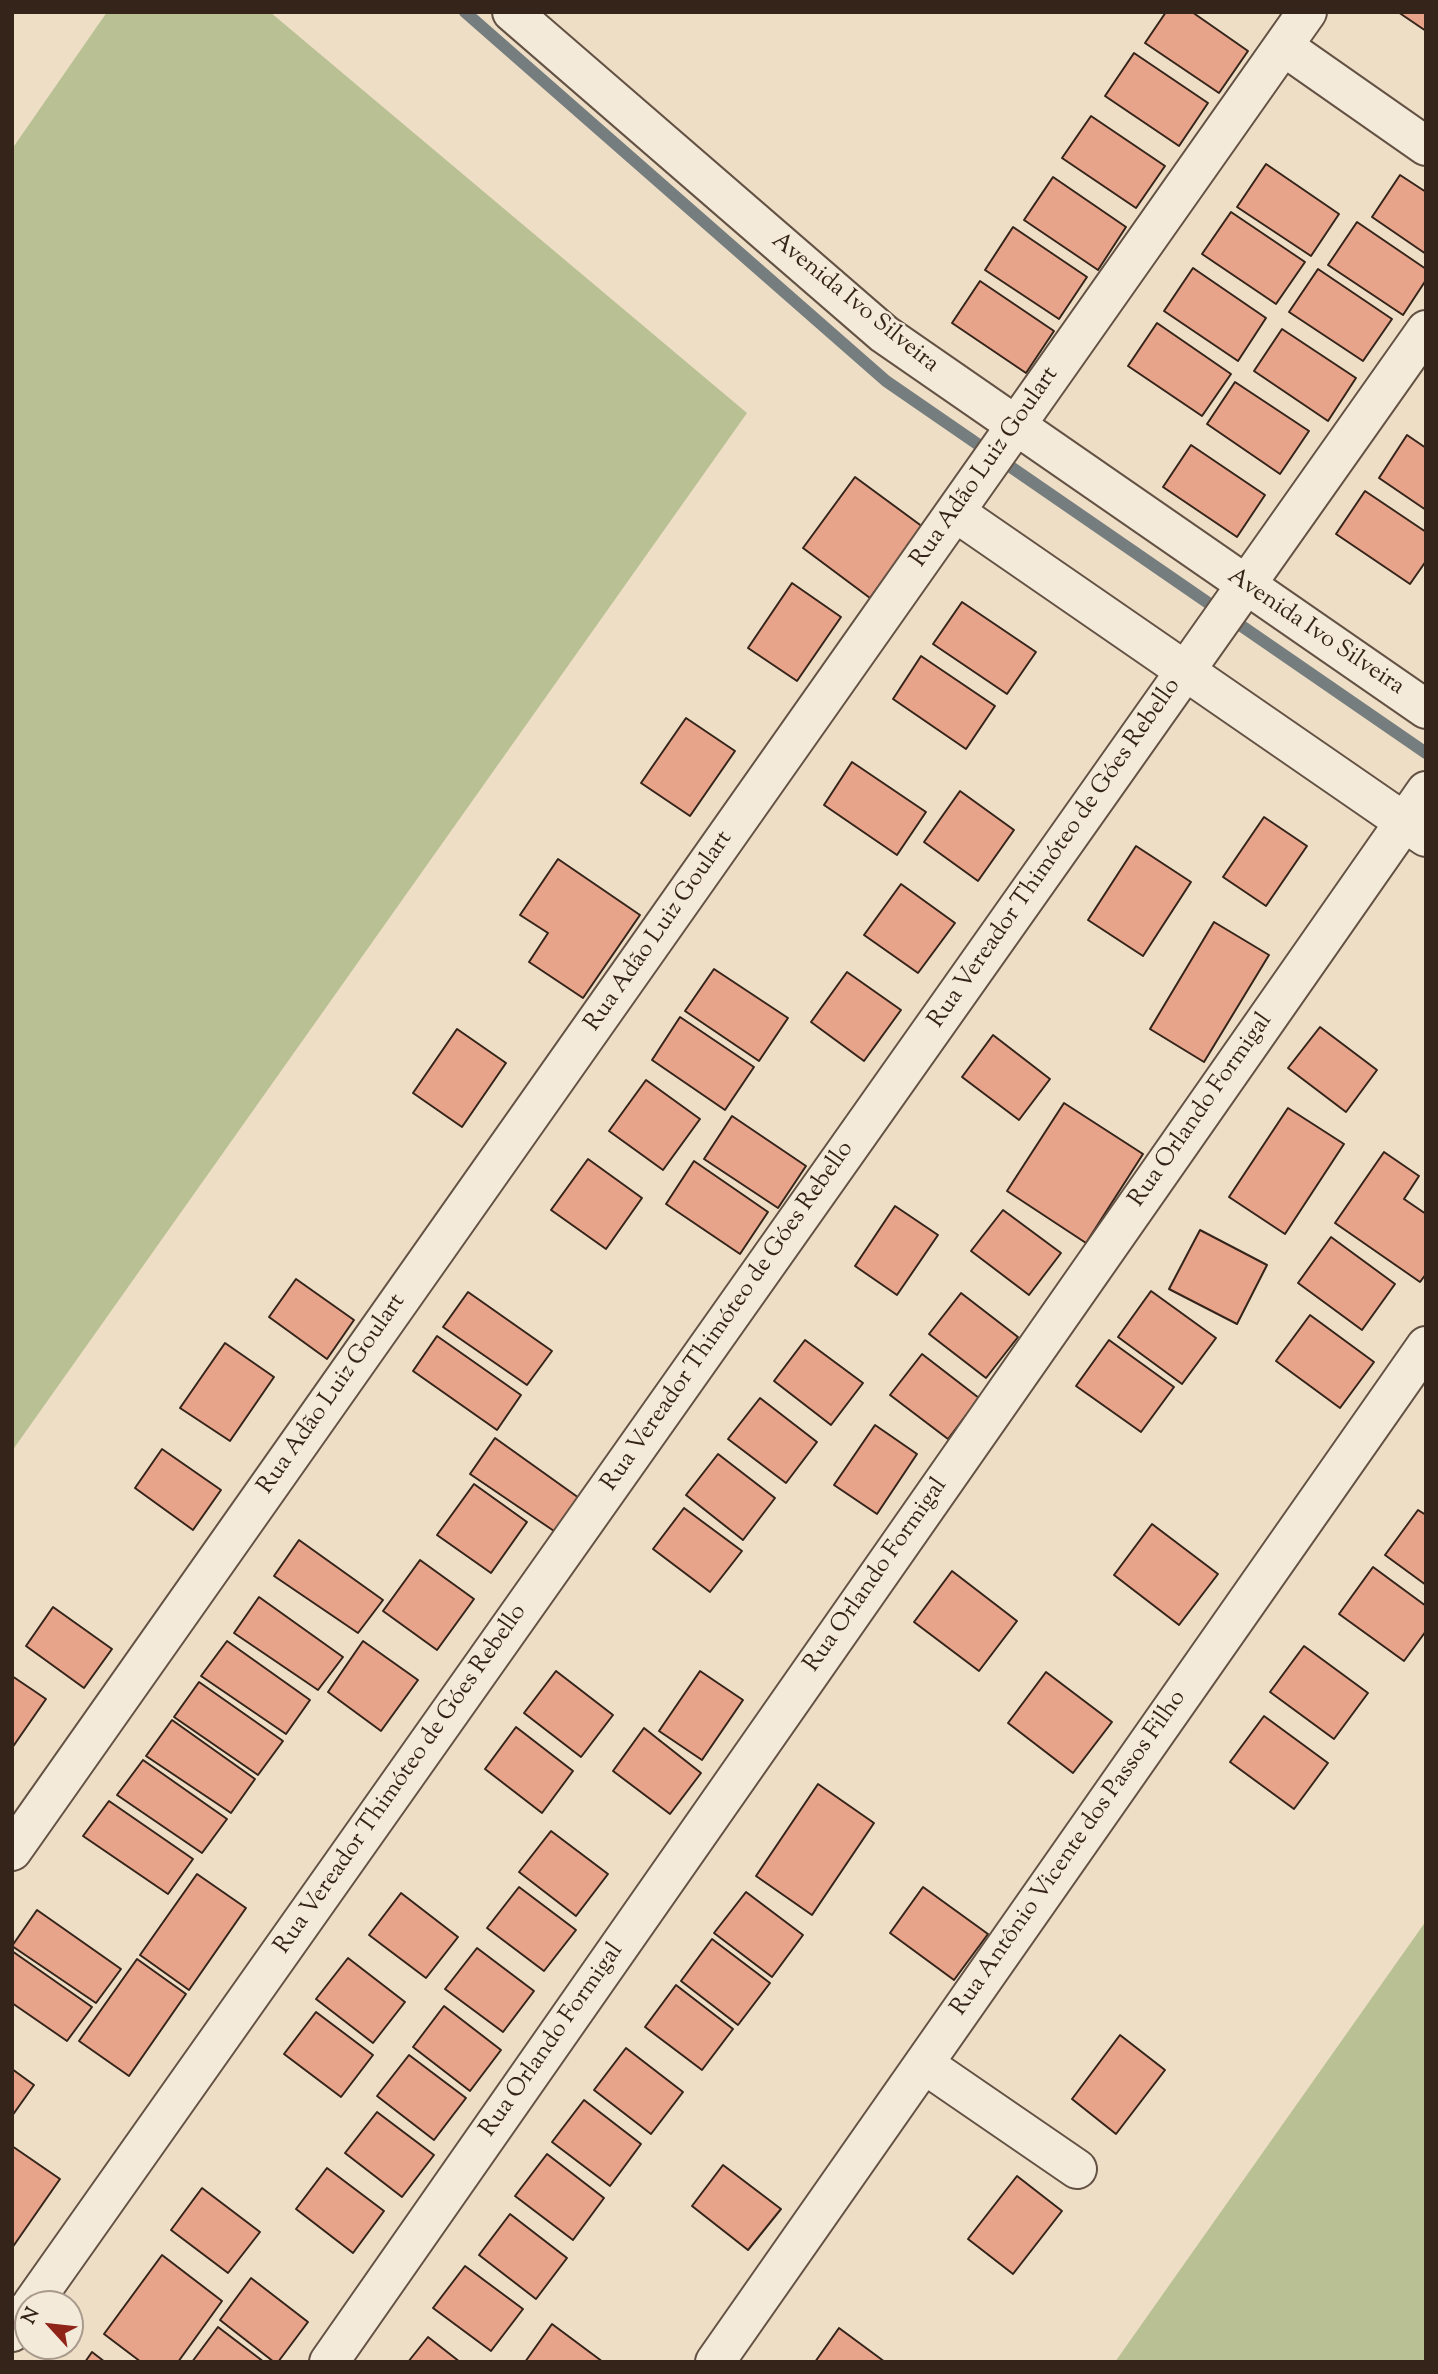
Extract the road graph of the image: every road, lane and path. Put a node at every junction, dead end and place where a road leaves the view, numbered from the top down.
1 (512, 12) edge
2 (1307, 12) edge
3 (1283, 46) junction
4 (1426, 146) edge
5 (1426, 330) edge
6 (1010, 434) junction
7 (955, 512) junction
8 (1240, 593) junction
9 (1193, 659) junction
10 (1426, 709) edge
11 (1420, 811) edge
12 (1426, 1346) edge
13 (12, 1851) edge
14 (924, 2064) junction
15 (1077, 2169) dead end
16 (42, 2290) edge
17 (329, 2362) edge
18 (715, 2362) edge

1 - 6 street, Avenida Ivo Silveira
2 - 3 street, Rua Adão Luiz Goulart
3 - 4 street
3 - 6 street, Rua Adão Luiz Goulart
5 - 8 street, Rua Vereador Thimóteo de Góes Rebello
6 - 7 street, Rua Adão Luiz Goulart
6 - 8 street, Avenida Ivo Silveira
7 - 9 street
7 - 13 street, Rua Adão Luiz Goulart
8 - 9 street, Rua Vereador Thimóteo de Góes Rebello
8 - 10 street, Avenida Ivo Silveira
9 - 11 street
9 - 16 street, Rua Vereador Thimóteo de Góes Rebello
11 - 17 street, Rua Orlando Formigal
12 - 14 street, Rua Antônio Vicente dos Passos Filho
14 - 15 street
14 - 18 street, Rua Antônio Vicente dos Passos Filho

